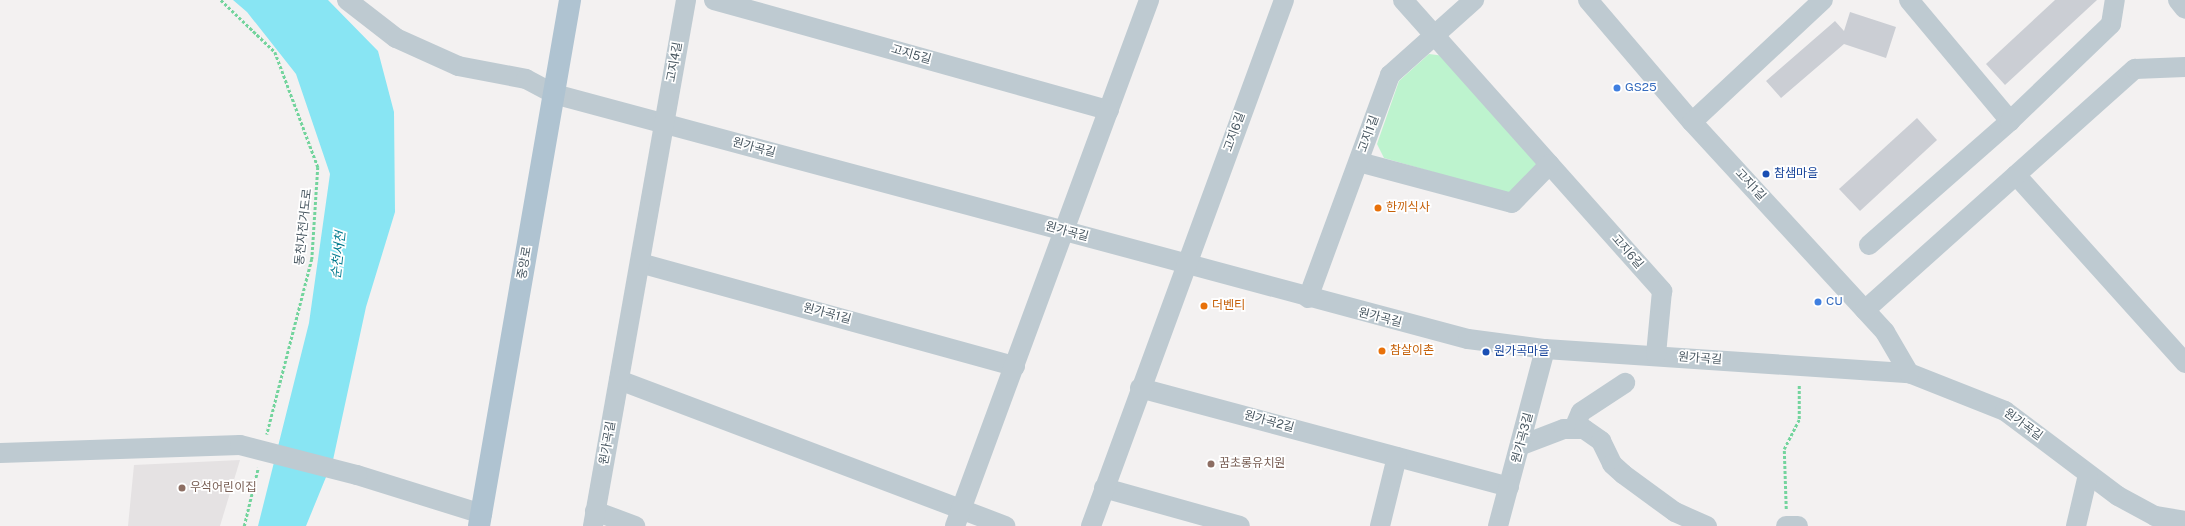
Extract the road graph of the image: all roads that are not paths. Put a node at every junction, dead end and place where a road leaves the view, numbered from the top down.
1 (347, 0) edge
2 (570, 0) edge
3 (686, 0) edge
4 (714, 0) edge
5 (1149, 0) edge
6 (1284, 0) edge
7 (1403, 0) edge
8 (1474, 0) edge
9 (1588, 0) edge
10 (1823, 0) edge
11 (1909, 0) edge
12 (2116, 0) edge
13 (2178, 0) edge
14 (2185, 9) edge
15 (1434, 34) junction
16 (2185, 67) edge
17 (554, 94) junction
18 (1108, 110) junction
19 (2010, 120) junction
20 (1692, 122) junction
21 (664, 124) junction
22 (1359, 162) junction
23 (1550, 164) junction
24 (2016, 175) junction
25 (1066, 231) junction
26 (1869, 245) dead end
27 (640, 263) junction
28 (1186, 264) junction
29 (1308, 298) junction
30 (1865, 310) junction
31 (1545, 349) junction
32 (1656, 355) junction
33 (2185, 363) edge
34 (1015, 366) junction
35 (1909, 373) junction
36 (619, 380) junction
37 (1624, 383) dead end
38 (1140, 388) junction
39 (1575, 426) junction
40 (1522, 445) junction
41 (0, 453) edge
42 (1397, 457) junction
43 (2088, 474) junction
44 (1509, 487) junction
45 (1104, 488) junction
46 (958, 518) edge
47 (594, 519) edge
48 (480, 520) edge
49 (2185, 521) edge
50 (635, 526) edge
51 (1005, 526) edge
52 (1091, 526) edge
53 (1240, 526) edge
54 (1380, 526) edge
55 (1498, 526) edge
56 (1707, 526) edge
57 (2076, 526) edge

1 - 17 street, 원가곡길
2 - 17 main road, 중앙로
3 - 21 street, 고지4길
4 - 18 street, 고지5길
5 - 18 street
6 - 28 street, 고지6길
7 - 15 street, 고지6길
8 - 15 street, 고지1길
9 - 20 street, 고지1길
10 - 20 street
11 - 19 street
12 - 19 street
13 - 14 street
15 - 22 street, 고지1길
15 - 23 street, 고지6길
16 - 24 street
17 - 21 street, 원가곡길
17 - 48 main road, 중앙로
18 - 25 street
19 - 26 street
20 - 30 street, 고지1길
21 - 25 street, 원가곡길
21 - 27 street, 원가곡길
22 - 23 street
22 - 29 street, 고지1길
23 - 32 street, 고지6길
24 - 30 street
24 - 33 street
25 - 28 street, 원가곡길
25 - 34 street
27 - 34 street, 원가곡1길
27 - 36 street, 원가곡길
28 - 29 street, 원가곡길
28 - 38 street
29 - 31 street, 원가곡길
30 - 35 street, 고지1길
31 - 32 street, 원가곡길
31 - 40 street, 원가곡3길
32 - 35 street, 원가곡길
34 - 46 street
35 - 43 street, 원가곡길
36 - 46 street
36 - 47 street, 원가곡길
37 - 39 street
38 - 42 street, 원가곡2길
38 - 45 street
39 - 40 street
39 - 56 street
40 - 44 street, 원가곡3길
41 - 48 street, bridge
42 - 44 street, 원가곡2길
42 - 54 street
43 - 49 street, 원가곡길
43 - 57 street
44 - 55 street, 원가곡3길
45 - 52 street
45 - 53 street
46 - 51 street
47 - 50 street

